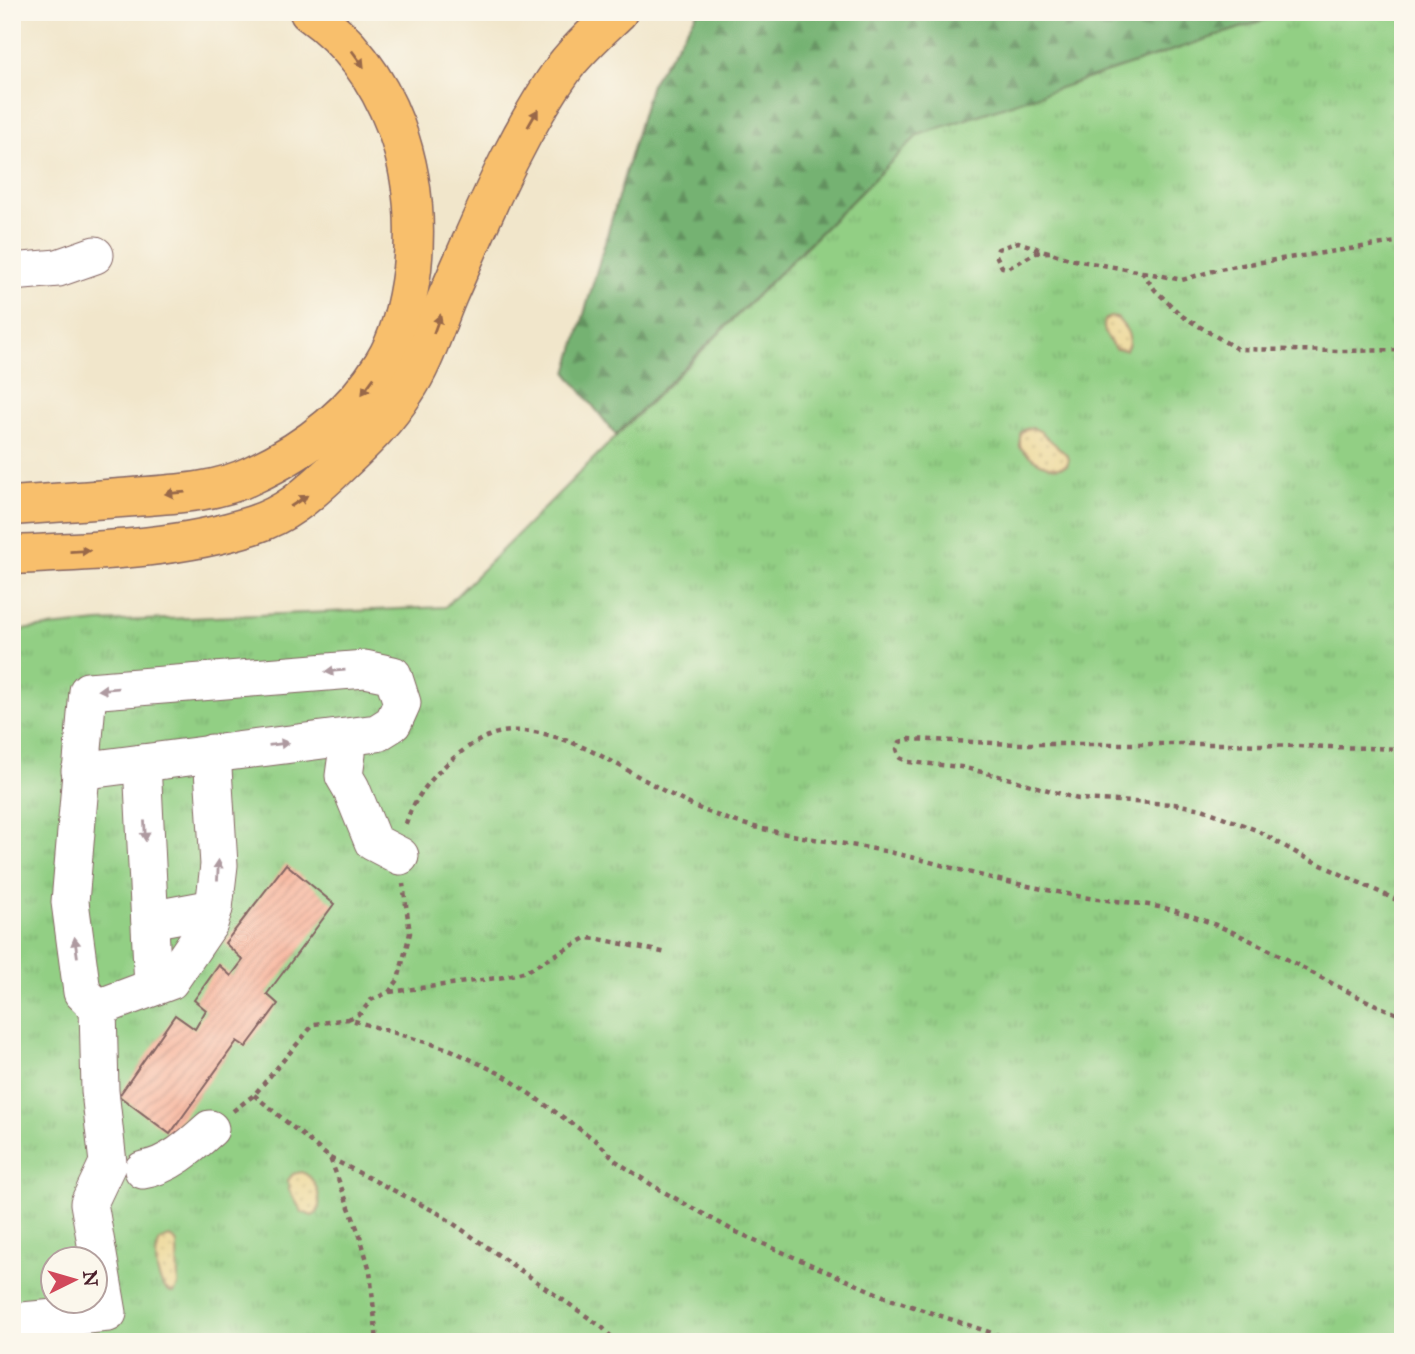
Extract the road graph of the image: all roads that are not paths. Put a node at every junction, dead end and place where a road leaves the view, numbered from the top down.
1 (309, 12) edge
2 (618, 12) edge
3 (95, 255) dead end
4 (12, 272) edge
5 (12, 506) edge
6 (12, 555) edge
7 (212, 752) junction
8 (348, 754) dead end
9 (142, 763) junction
10 (80, 771) junction
11 (400, 856) road end
12 (214, 908) junction
13 (150, 920) junction
14 (153, 987) junction
15 (98, 1008) junction
16 (210, 1129) road end
17 (143, 1170) dead end
18 (12, 1322) edge

1 -> 5 highway
6 -> 2 highway
3 - 4 lane
7 - 9 lane
7 -> 10 lane
12 -> 7 lane
8 - 11 lane
9 - 10 lane
9 -> 13 lane
15 -> 10 lane
12 - 13 lane
12 - 14 lane
13 - 14 lane
14 - 15 lane
15 - 18 lane
16 - 17 lane

